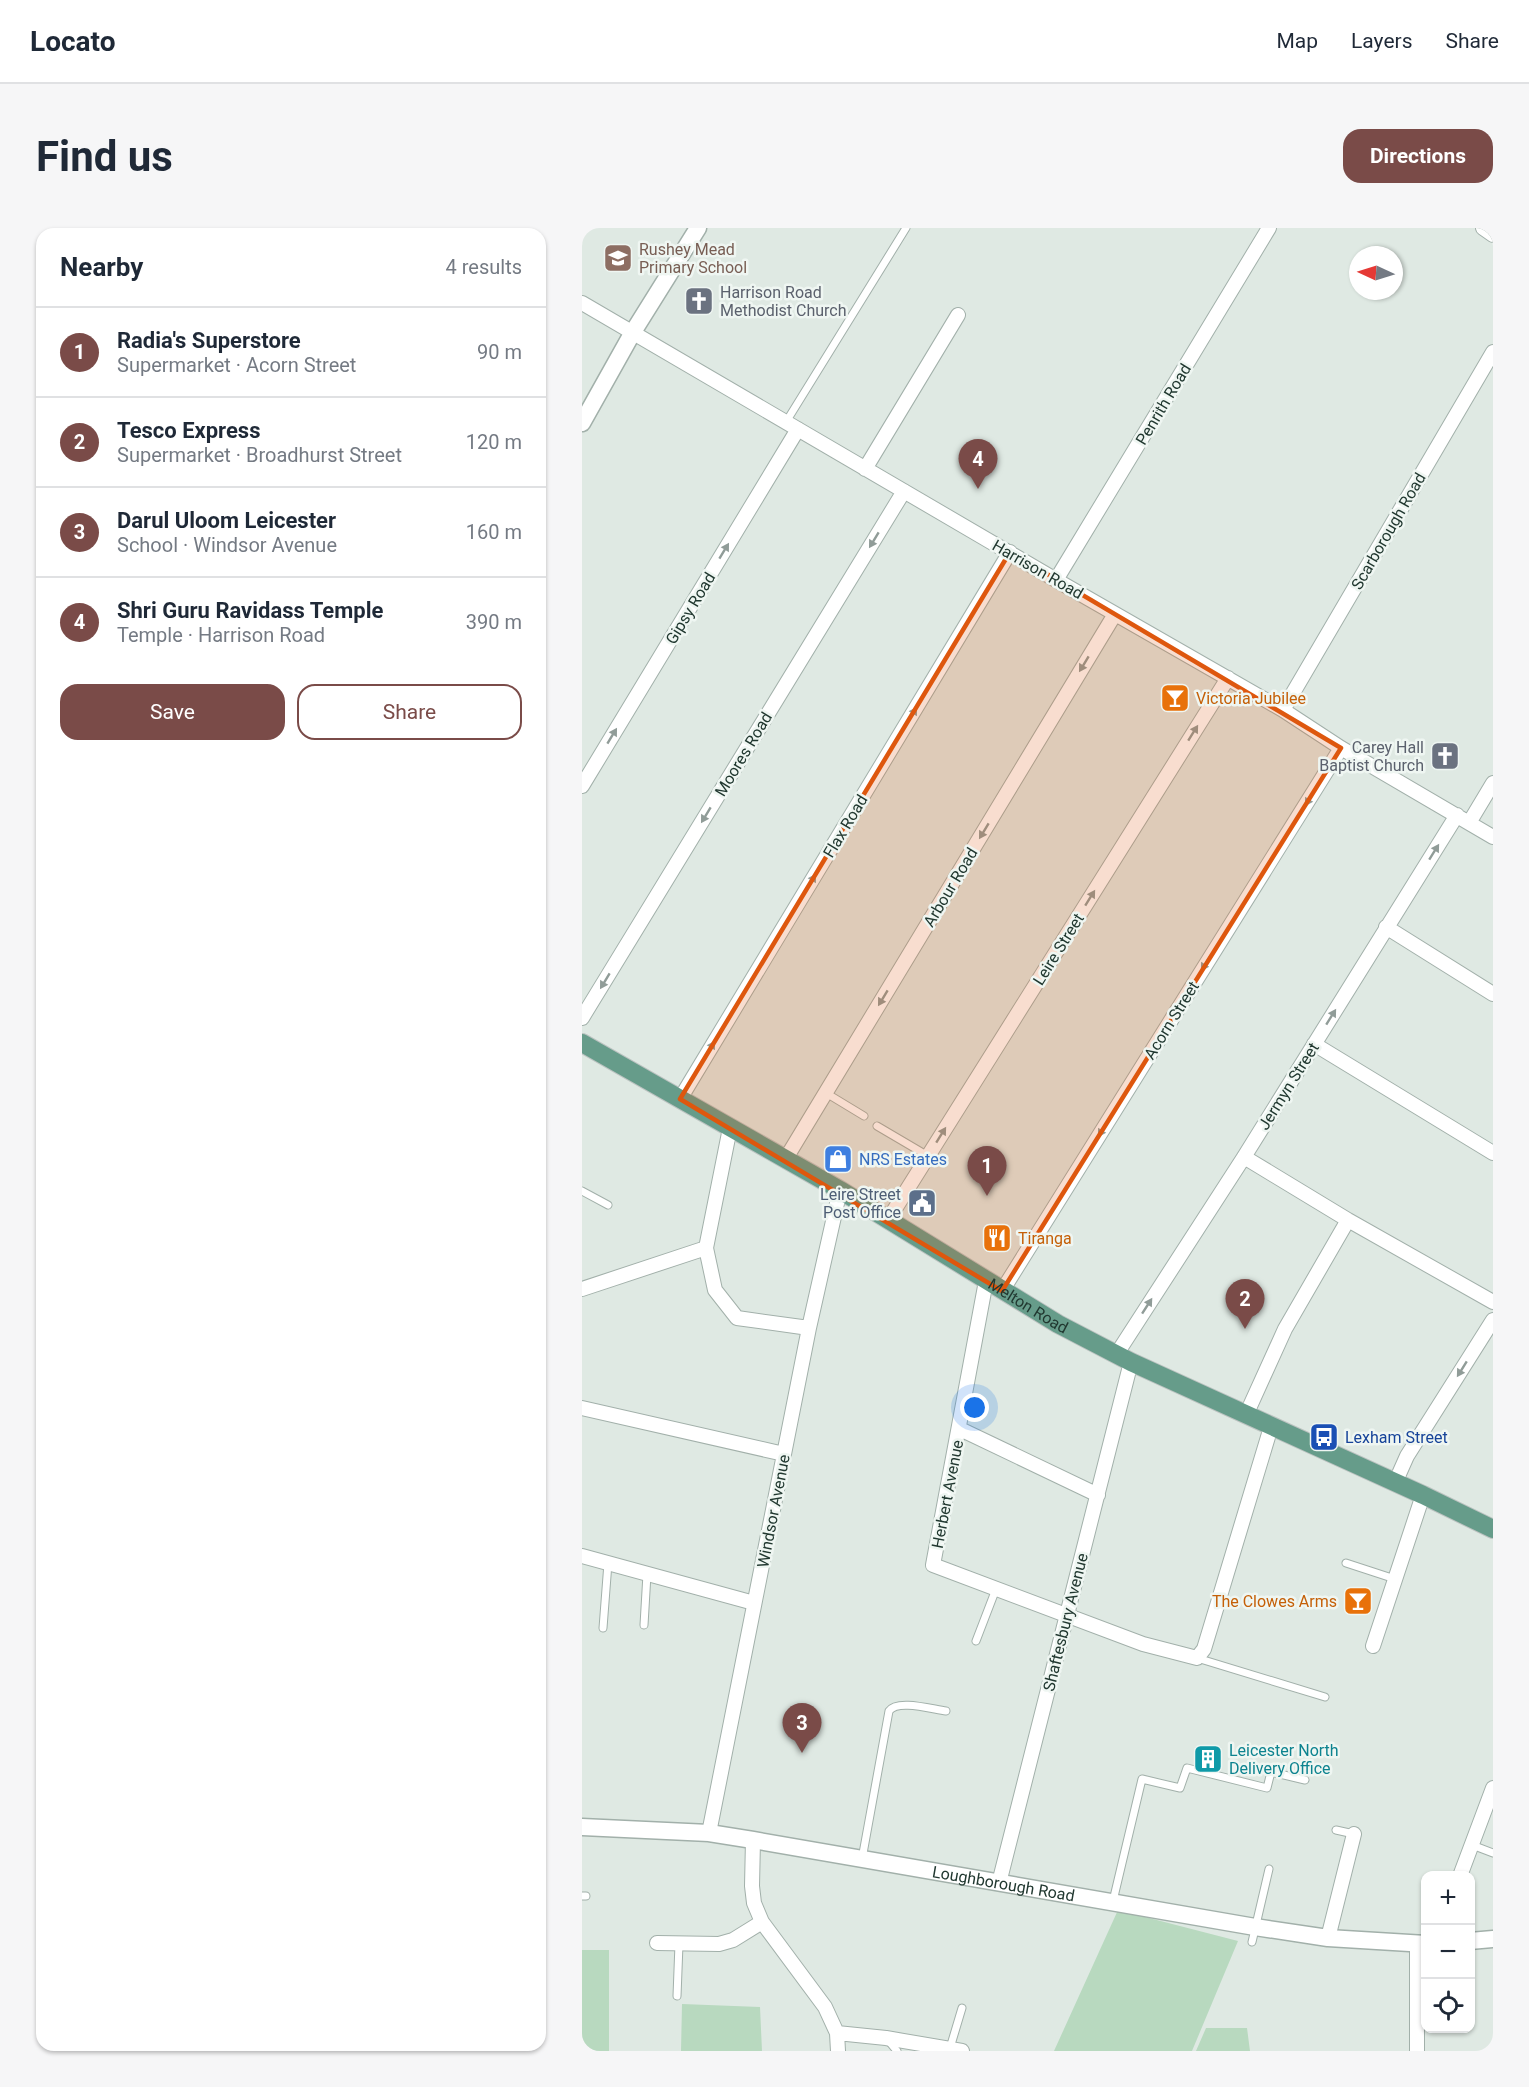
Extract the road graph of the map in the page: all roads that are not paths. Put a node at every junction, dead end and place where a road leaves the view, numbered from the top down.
1 (698, 228) edge
2 (906, 228) edge
3 (1269, 228) edge
4 (1483, 228) edge
5 (1493, 235) edge
6 (582, 303) edge
7 (958, 315) dead end
8 (633, 332) junction
9 (1493, 352) edge
10 (786, 422) junction
11 (582, 423) edge
12 (798, 429) junction
13 (865, 469) junction
14 (904, 490) junction
15 (1010, 552) junction
16 (1056, 580) junction
17 (1115, 614) junction
18 (1228, 678) junction
19 (1283, 710) junction
20 (1341, 748) junction
21 (1493, 783) edge
22 (582, 786) edge
23 (1463, 819) junction
24 (1493, 837) edge
25 (1386, 927) junction
26 (1493, 994) edge
27 (582, 1018) edge
28 (582, 1043) edge
29 (1314, 1044) junction
30 (826, 1093) junction
31 (680, 1099) junction
32 (864, 1116) dead end
33 (877, 1126) dead end
34 (730, 1128) junction
35 (1493, 1153) edge
36 (928, 1156) junction
37 (1244, 1157) junction
38 (785, 1160) junction
39 (840, 1190) junction
40 (582, 1191) edge
41 (608, 1205) dead end
42 (888, 1220) junction
43 (1348, 1220) junction
44 (706, 1248) junction
45 (994, 1286) junction
46 (582, 1289) edge
47 (1493, 1302) edge
48 (1493, 1320) edge
49 (809, 1328) junction
50 (1123, 1358) junction
51 (582, 1408) edge
52 (1245, 1415) junction
53 (1271, 1427) junction
54 (960, 1429) junction
55 (784, 1454) junction
56 (1395, 1483) junction
57 (1098, 1495) junction
58 (1423, 1495) junction
59 (1493, 1529) edge
60 (582, 1556) edge
61 (608, 1563) junction
62 (1346, 1563) dead end
63 (647, 1574) junction
64 (1396, 1580) junction
65 (996, 1589) junction
66 (754, 1603) junction
67 (1067, 1616) junction
68 (644, 1625) dead end
69 (603, 1628) dead end
70 (975, 1641) dead end
71 (1373, 1646) dead end
72 (1197, 1658) junction
73 (1324, 1697) dead end
74 (946, 1711) dead end
75 (1305, 1780) dead end
76 (1493, 1788) edge
77 (582, 1827) edge
78 (1336, 1830) dead end
79 (709, 1833) junction
80 (1354, 1834) joint
81 (753, 1840) junction
82 (1472, 1845) junction
83 (1493, 1853) edge
84 (862, 1859) junction
85 (1269, 1869) dead end
86 (1462, 1871) edge
87 (999, 1882) junction
88 (1113, 1902) junction
89 (762, 1922) junction
90 (1253, 1934) junction
91 (1328, 1938) junction
92 (1493, 1939) edge
93 (1475, 1941) edge
94 (657, 1943) dead end
95 (679, 1944) junction
96 (1421, 1945) edge
97 (677, 1995) dead end
98 (962, 2008) dead end
99 (837, 2033) junction
100 (886, 2038) junction
101 (956, 2049) edge
102 (838, 2051) edge
103 (897, 2051) edge
104 (1417, 2051) edge

1 - 8 street
2 - 10 lane
3 - 16 street, Penrith Road
4 - 5 street
6 - 8 street, Harrison Road
7 - 13 street
8 - 10 street, Harrison Road
8 - 11 street
9 - 19 street, Scarborough Road
10 - 12 street, Harrison Road
12 - 13 street, Harrison Road
22 -> 12 street, Gipsy Road
13 - 14 street, Harrison Road
14 - 15 street, Harrison Road
14 -> 27 street, Moores Road
15 - 16 street, Harrison Road
31 -> 15 street, Flax Road
16 - 17 street, Harrison Road
17 - 18 street, Harrison Road
17 -> 30 street, Arbour Road
18 - 19 street, Harrison Road
36 -> 18 street, Leire Street
19 - 20 street, Harrison Road
20 - 23 street, Harrison Road
20 -> 45 street, Acorn Street
21 - 23 street, Jermyn Street
23 - 24 street, Harrison Road
25 -> 23 street, Jermyn Street
25 - 26 street
29 -> 25 street, Jermyn Street
28 - 31 main road, Melton Road
29 - 35 street
29 - 37 street, Jermyn Street
30 - 32 lane
30 - 38 street, Arbour Road
31 - 34 main road, Melton Road
33 - 36 lane
34 - 38 main road, Melton Road
34 - 44 street
36 - 42 street, Leire Street
37 - 43 street
50 -> 37 street, Jermyn Street
38 - 39 main road, Melton Road
39 - 42 main road, Melton Road
39 - 49 street, Windsor Avenue
40 - 41 lane
42 - 45 main road, Melton Road
43 - 47 street
43 - 52 street
44 - 46 street
44 - 49 street
45 - 50 main road, Melton Road
45 - 54 street, Herbert Avenue
48 -> 56 street
49 - 55 street, Windsor Avenue
50 - 52 main road, Melton Road
50 - 57 street, Shaftesbury Avenue
51 - 55 street
52 - 53 main road, Melton Road
53 - 56 main road, Melton Road
53 - 72 street
54 - 57 street
54 - 65 street, Herbert Avenue
55 - 66 street, Windsor Avenue
56 - 58 main road, Melton Road
57 - 67 street, Shaftesbury Avenue
58 - 59 main road, Melton Road
58 - 64 street
60 - 61 street
61 - 63 street
61 - 69 lane
62 - 64 lane
63 - 66 street
63 - 68 lane
64 - 71 street
65 - 67 street
65 - 70 lane
66 - 79 street, Windsor Avenue
67 - 72 street
67 - 87 street, Shaftesbury Avenue
72 - 73 lane
74 - 84 lane
75 - 88 lane
76 - 82 street
77 - 79 street, Loughborough Road
78 - 80 lane
79 - 81 street, Loughborough Road
80 - 91 street
81 - 84 street, Loughborough Road
81 - 89 street
82 - 83 lane
82 - 86 street
84 - 87 street, Loughborough Road
85 - 90 lane
87 - 88 street, Loughborough Road
88 - 90 street, Loughborough Road
89 - 95 street
89 - 99 street
90 - 91 street, Loughborough Road
91 - 96 street, Loughborough Road
92 - 93 street
94 - 95 street
95 - 97 lane
96 - 104 street
98 - 101 lane
99 - 100 street
99 - 102 street
100 - 101 street
100 - 103 lane

